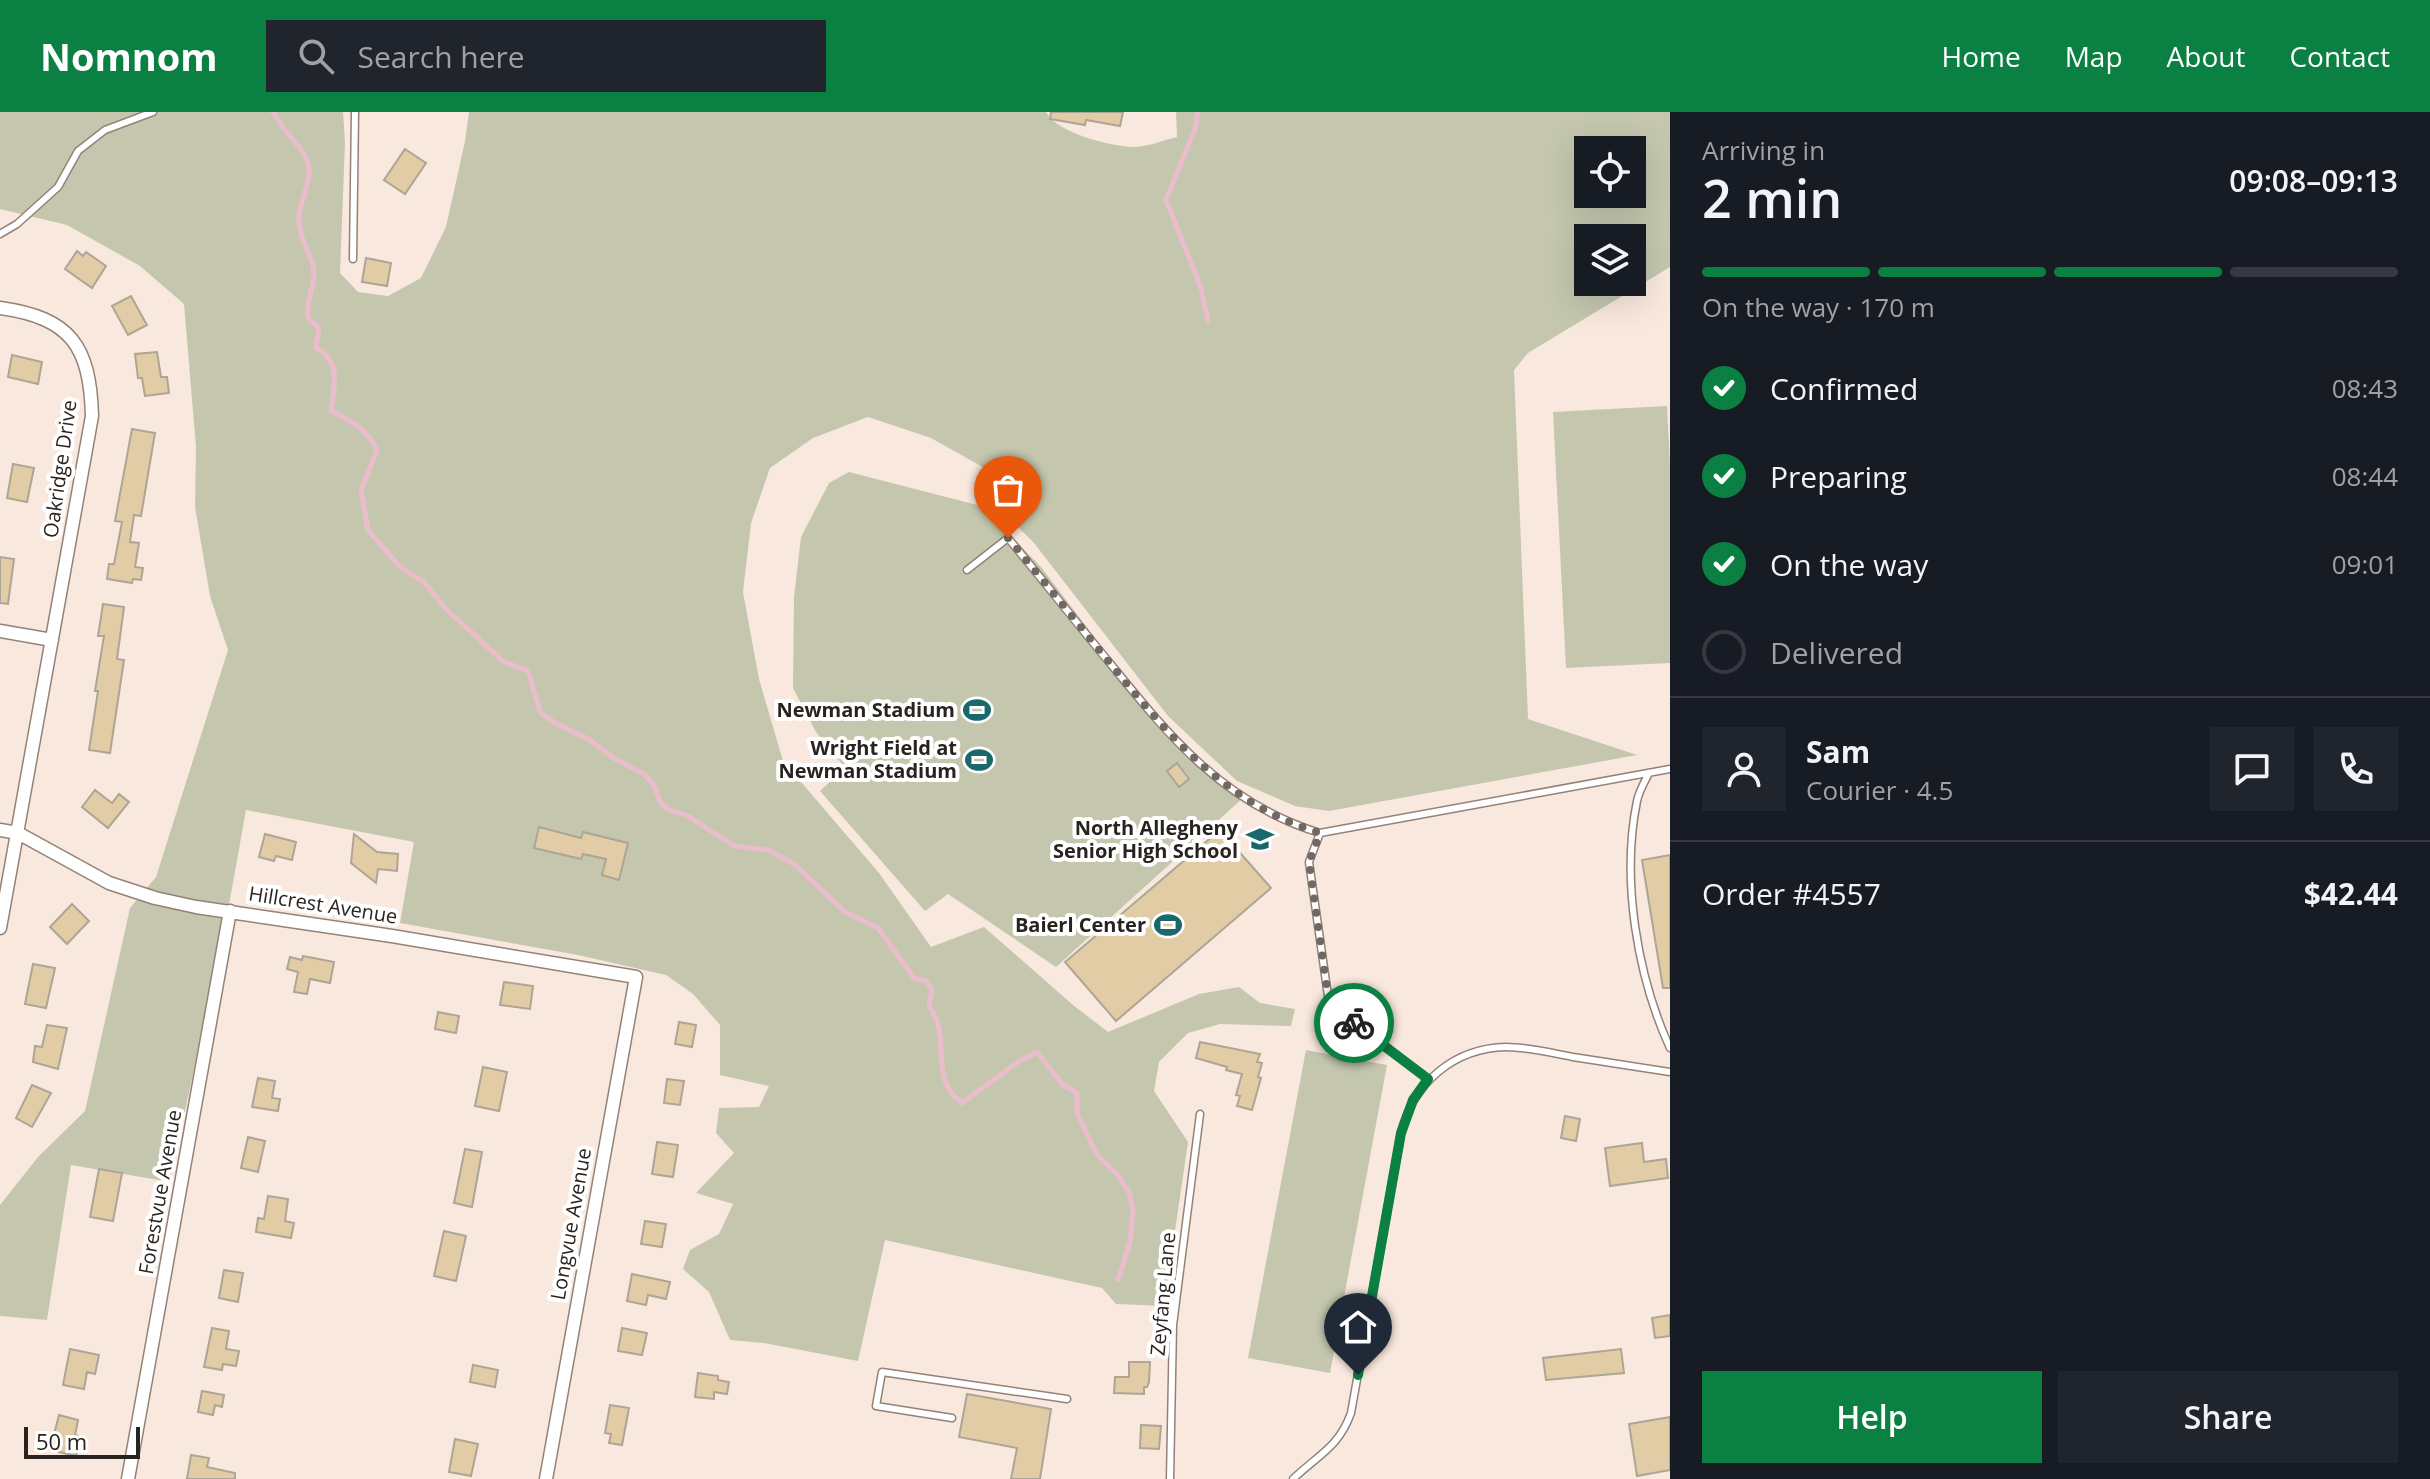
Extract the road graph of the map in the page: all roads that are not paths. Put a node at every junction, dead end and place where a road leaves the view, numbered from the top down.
1 (153, 112) edge
2 (355, 112) edge
3 (0, 234) edge
4 (353, 259) dead end
5 (0, 308) edge
6 (967, 570) dead end
7 (0, 631) edge
8 (52, 640) junction
9 (1670, 769) edge
10 (1649, 773) junction
11 (0, 830) edge
12 (18, 833) junction
13 (1320, 833) junction
14 (230, 911) junction
15 (0, 928) edge
16 (636, 977) joint
17 (1670, 1048) edge
18 (1670, 1072) edge
19 (1428, 1079) junction
20 (1200, 1114) dead end
21 (1067, 1399) dead end
22 (952, 1418) dead end
23 (128, 1479) edge
24 (546, 1479) edge
25 (1170, 1479) edge
26 (1293, 1479) edge

1 - 3 lane
2 - 4 lane
5 - 8 street, Oakridge Drive
6 - 13 lane
7 - 8 street
8 - 12 street, Oakridge Drive
9 - 10 lane
10 - 13 lane
10 - 17 lane
11 - 12 street, Hillcrest Avenue
12 - 14 street, Hillcrest Avenue
12 - 15 street, Oakridge Drive
13 - 19 lane
14 - 16 street, Hillcrest Avenue
14 - 23 street, Forestvue Avenue
16 - 24 street, Longvue Avenue
18 - 19 lane
19 - 26 lane
20 - 25 lane, Zeyfang Lane
21 - 22 lane

